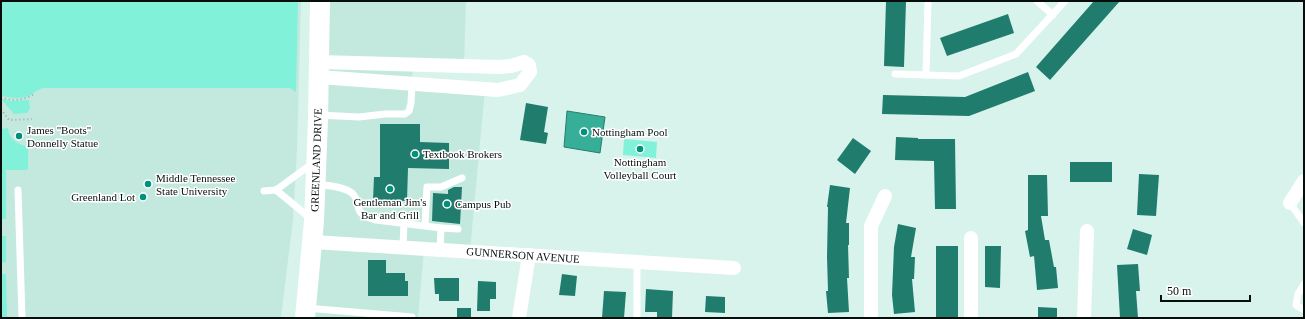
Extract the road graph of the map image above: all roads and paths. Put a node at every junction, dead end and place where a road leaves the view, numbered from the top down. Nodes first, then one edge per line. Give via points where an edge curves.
1 (320, 1) edge
2 (928, 1) edge
3 (1037, 1) edge
4 (1065, 1) edge
5 (1053, 15) junction
6 (319, 69) junction
7 (895, 74) dead end
8 (926, 75) junction
9 (412, 84) junction
10 (34, 94) dead end
11 (1, 97) edge
12 (1, 109) edge
13 (318, 115) junction
14 (32, 119) dead end
15 (316, 160) junction
16 (462, 178) dead end
17 (1304, 181) edge
18 (315, 184) junction
19 (18, 190) dead end
20 (276, 190) junction
21 (264, 191) dead end
22 (885, 196) dead end
23 (1290, 203) joint
24 (314, 220) junction
25 (404, 222) junction
26 (1304, 223) edge
27 (425, 225) junction
28 (441, 228) junction
29 (458, 229) dead end
30 (1087, 231) dead end
31 (971, 238) dead end
32 (313, 242) junction
33 (403, 247) junction
34 (440, 250) junction
35 (529, 255) junction
36 (637, 262) junction
37 (734, 268) dead end
38 (1304, 284) edge
39 (1304, 310) edge
40 (306, 313) edge
41 (412, 317) edge
42 (22, 318) edge
43 (519, 318) edge
44 (637, 318) edge
45 (871, 318) edge
46 (971, 318) edge
47 (1084, 318) edge

1 - 6 street, GREENLAND DRIVE
2 - 8 lane
3 - 5 lane
4 - 5 lane
5 - 8 lane via 1016,54 959,76
6 - 9 street
6 - 9 street via 500,67 524,62 529,64 530,72 520,85 498,90
6 - 13 street, GREENLAND DRIVE
7 - 8 lane
9 - 13 lane via 411,103 409,111 405,114 359,117
10 - 11 path via 18,100
12 - 14 path via 9,120
13 - 15 street, GREENLAND DRIVE
15 - 18 street, GREENLAND DRIVE
15 - 20 lane
16 - 27 lane via 441,187 427,187
17 - 23 street
18 - 24 street, GREENLAND DRIVE
18 - 25 lane via 344,189 353,194 362,215 376,220
19 - 42 lane
20 - 21 lane
20 - 24 lane
22 - 45 street via 871,226
23 - 26 lane
24 - 32 street, GREENLAND DRIVE
25 - 27 lane
25 - 33 lane
27 - 28 lane
28 - 29 lane
28 - 34 lane
30 - 47 street
31 - 46 street
32 - 33 street, GUNNERSON AVENUE
32 - 40 street, GREENLAND DRIVE
33 - 34 street, GUNNERSON AVENUE
34 - 35 street, GUNNERSON AVENUE
35 - 36 street, GUNNERSON AVENUE
35 - 43 street
36 - 37 street, GUNNERSON AVENUE
36 - 44 lane
38 - 39 lane via 1298,294 1296,305
40 - 41 lane

